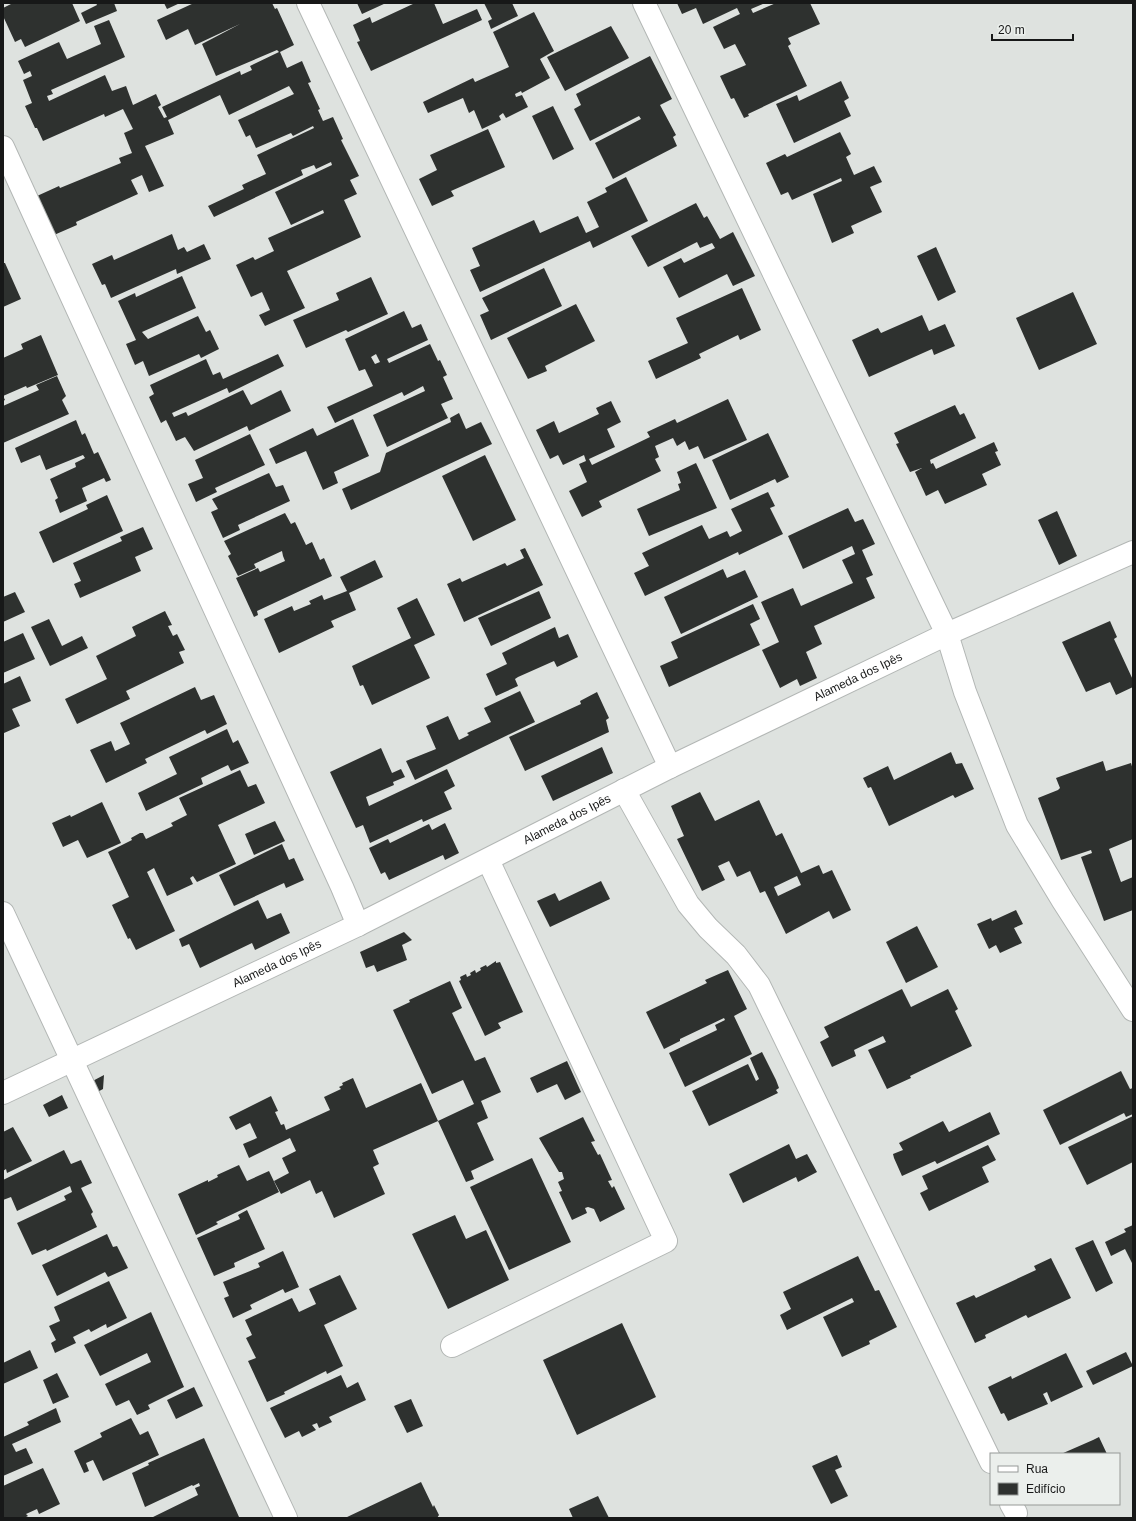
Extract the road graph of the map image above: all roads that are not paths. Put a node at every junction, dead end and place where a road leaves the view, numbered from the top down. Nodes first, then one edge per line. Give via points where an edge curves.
1 (308, 3) edge
2 (644, 3) edge
3 (3, 147) edge
4 (1133, 552) edge
5 (947, 634) junction
6 (670, 767) junction
7 (624, 790) junction
8 (488, 860) junction
9 (3, 913) edge
10 (358, 925) junction
11 (1133, 1010) edge
12 (72, 1060) junction
13 (3, 1093) edge
14 (452, 1346) dead end
15 (990, 1460) edge
16 (286, 1518) edge

1 - 6 street
2 - 5 street
3 - 10 street
4 - 5 street, Alameda dos Ipês
5 - 6 street, Alameda dos Ipês
5 - 11 street via 966,692 1017,825
6 - 7 street, Alameda dos Ipês
7 - 8 street, Alameda dos Ipês
7 - 15 street via 688,904 736,955 759,985
8 - 10 street, Alameda dos Ipês
8 - 14 street via 666,1241
9 - 12 street
10 - 12 street, Alameda dos Ipês
12 - 13 street, Alameda dos Ipês
12 - 16 street

